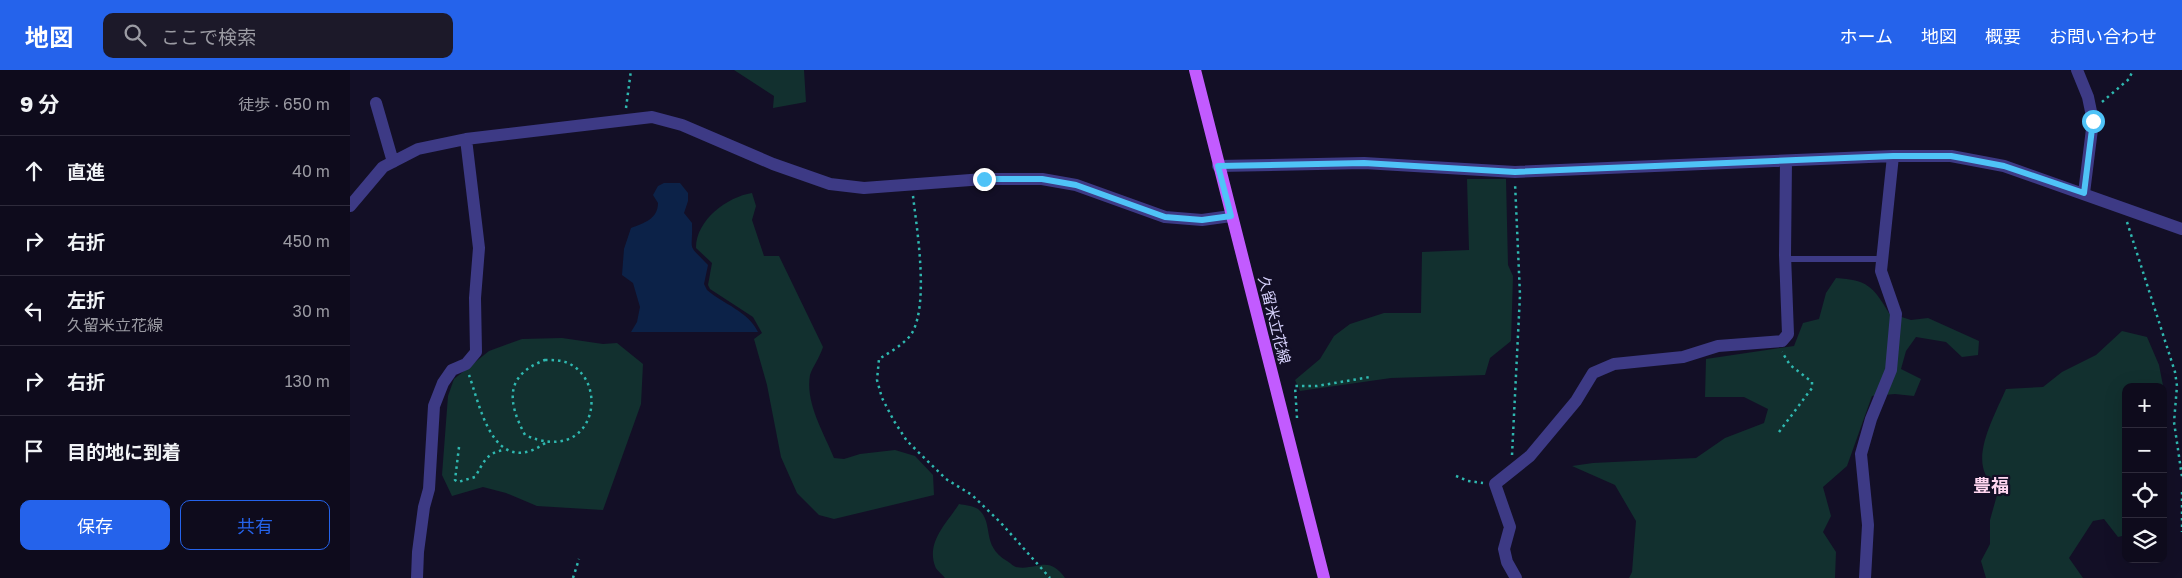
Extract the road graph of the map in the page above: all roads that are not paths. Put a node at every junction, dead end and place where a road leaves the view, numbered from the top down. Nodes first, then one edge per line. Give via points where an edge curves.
1 (1195, 70) edge
2 (2077, 70) edge
3 (376, 103) dead end
4 (466, 139) junction
5 (1893, 156) junction
6 (1786, 161) junction
7 (393, 162) junction
8 (1218, 166) junction
9 (2084, 193) junction
10 (350, 206) edge
11 (1231, 216) junction
12 (2182, 229) edge
13 (1785, 259) junction
14 (1882, 259) junction
15 (417, 578) edge
16 (1324, 578) edge
17 (1516, 578) edge
18 (1865, 578) edge

1 - 8 main road, 久留米立花線
2 - 9 street via 2093,121
3 - 7 street
4 - 7 street via 418,149
4 - 11 street via 652,117 682,125 773,164 830,184 864,188 984,179 1042,179 1076,185 1165,217 1202,220
4 - 15 street via 479,248 475,298 476,352 442,382 434,406 430,489 424,507
5 - 6 street
5 - 9 street via 1951,156 2004,166
5 - 14 street
6 - 8 street via 1515,172 1364,163
6 - 13 street
7 - 10 street via 383,167
8 - 11 main road, 久留米立花線
9 - 12 street
11 - 16 main road, 久留米立花線
13 - 14 lane
13 - 17 street via 1788,334 1782,341 1718,346 1684,357 1614,364 1593,373 1576,401 1530,456 1495,484 1510,527 1504,549
14 - 18 street via 1881,271 1896,314 1891,370 1862,445 1868,525

